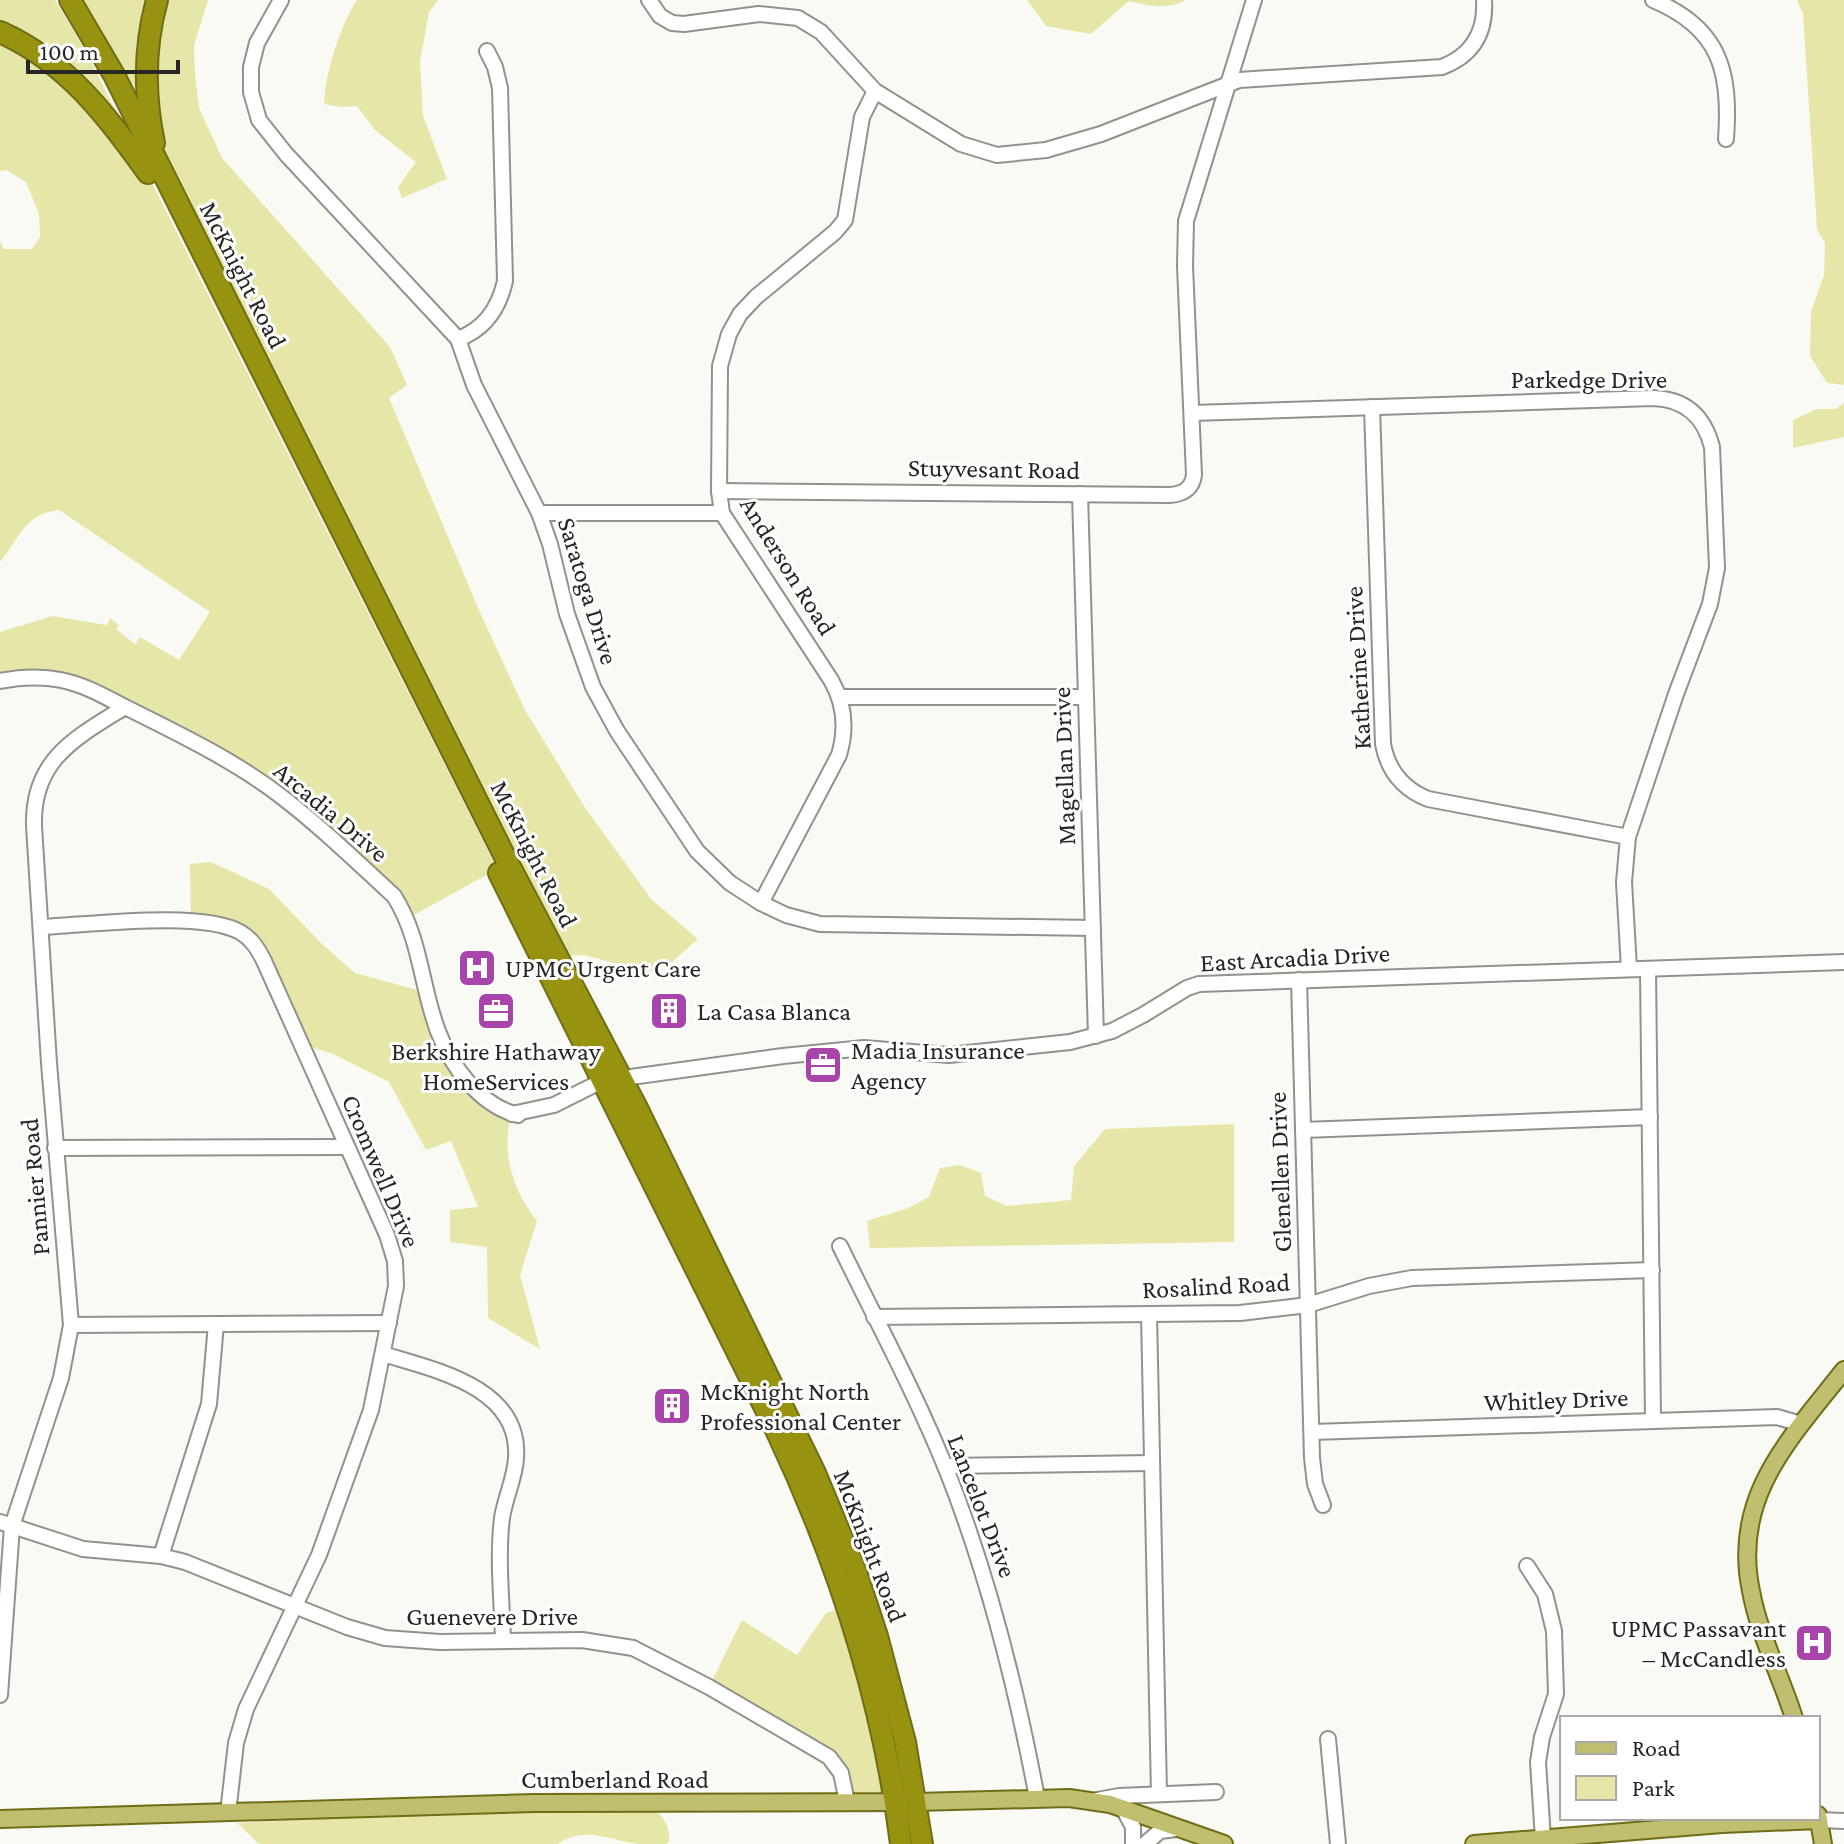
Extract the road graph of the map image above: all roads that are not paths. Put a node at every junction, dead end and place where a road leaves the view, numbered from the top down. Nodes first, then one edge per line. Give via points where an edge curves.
1 (55, 0) edge
2 (70, 0) edge
3 (157, 0) edge
4 (281, 0) edge
5 (649, 0) edge
6 (1254, 0) edge
7 (1484, 0) edge
8 (1653, 0) edge
9 (0, 32) edge
10 (487, 51) dead end
11 (1227, 83) junction
12 (875, 91) junction
13 (1726, 139) dead end
14 (154, 170) junction
15 (458, 339) junction
16 (1372, 407) junction
17 (1192, 413) junction
18 (719, 491) junction
19 (1080, 494) junction
20 (539, 513) junction
21 (722, 513) junction
22 (0, 681) edge
23 (840, 697) junction
24 (1086, 697) junction
25 (125, 707) junction
26 (1628, 837) junction
27 (761, 903) junction
28 (41, 927) junction
29 (1093, 928) junction
30 (1844, 962) edge
31 (1629, 969) junction
32 (1648, 969) junction
33 (1299, 980) junction
34 (1096, 1036) junction
35 (610, 1084) junction
36 (1650, 1117) junction
37 (1303, 1130) junction
38 (347, 1147) junction
39 (55, 1148) junction
40 (840, 1246) dead end
41 (1652, 1270) junction
42 (1308, 1305) junction
43 (1149, 1314) junction
44 (874, 1317) junction
45 (389, 1323) junction
46 (216, 1324) junction
47 (71, 1325) junction
48 (383, 1354) junction
49 (1844, 1370) edge
50 (1653, 1420) junction
51 (1801, 1424) junction
52 (1312, 1432) junction
53 (1152, 1463) junction
54 (945, 1466) junction
55 (1323, 1505) dead end
56 (6, 1524) edge
57 (161, 1556) junction
58 (1527, 1566) dead end
59 (296, 1606) junction
60 (503, 1641) junction
61 (0, 1695) edge
62 (1793, 1716) edge
63 (1328, 1739) dead end
64 (1216, 1792) dead end
65 (1159, 1794) junction
66 (1037, 1798) junction
67 (894, 1801) junction
68 (1096, 1801) junction
69 (847, 1802) junction
70 (916, 1802) junction
71 (1123, 1808) junction
72 (228, 1813) junction
73 (1820, 1818) edge
74 (0, 1819) edge
75 (1787, 1820) edge
76 (1819, 1820) edge
77 (1844, 1821) edge
78 (1176, 1829) junction
79 (1537, 1841) edge
80 (1502, 1843) edge
81 (901, 1844) edge
82 (922, 1844) edge
83 (1133, 1844) edge
84 (1145, 1844) edge
85 (1224, 1844) edge
86 (1338, 1844) edge
87 (1474, 1844) edge
88 (1823, 1844) edge

1 - 14 highway, McKnight Road
2 - 14 highway, McKnight Road via 114,75
3 - 14 highway via 147,77
4 - 15 street, Saratoga Drive via 253,53 251,92 259,120
5 - 12 street via 672,23 759,14 798,18 821,32
6 - 11 street
7 - 11 street via 1476,43 1442,67
8 - 13 street via 1690,19 1716,52 1727,84
9 - 14 highway via 73,79
10 - 15 street via 500,88 505,281 486,321
11 - 12 street via 1101,134 1046,150 997,155 961,144
11 - 17 street via 1186,221
12 - 18 street, Anderson Road via 862,117 843,223 756,297 729,334 720,366
14 - 35 highway, McKnight Road
15 - 20 street, Saratoga Drive via 474,385
16 - 17 street, Parkedge Drive
16 - 26 street, Katherine Drive via 1383,744 1394,774 1428,799
16 - 26 street, Parkedge Drive via 1661,399 1689,408 1708,433 1714,458 1714,588
17 - 19 street, Stuyvesant Road via 1194,475 1184,492
18 - 19 street, Stuyvesant Road
18 - 21 street, Anderson Road
19 - 24 street, Magellan Drive
20 - 21 street
20 - 27 street, Saratoga Drive via 579,652 617,731 697,851 730,883
21 - 23 street, Anderson Road
22 - 25 street, Arcadia Drive via 61,680
23 - 24 street
23 - 27 street, Anderson Road via 844,724 839,755
24 - 29 street, Magellan Drive
25 - 28 street, Pannier Road via 58,755 38,786 33,812
25 - 35 street, Arcadia Drive via 276,792 394,896 407,919 432,1017 451,1061 481,1097 512,1114
26 - 31 street, Parkedge Drive via 1624,882
27 - 29 street, Saratoga Drive via 828,925
28 - 38 street, Cromwell Drive via 201,921 228,926 250,939
28 - 39 street, Pannier Road
29 - 34 street, Magellan Drive
30 - 32 street, East Arcadia Drive
31 - 32 street, East Arcadia Drive
31 - 33 street, East Arcadia Drive
32 - 36 street
33 - 34 street, East Arcadia Drive via 1187,988
33 - 37 street, Glenellen Drive
34 - 35 street, East Arcadia Drive via 949,1055 832,1050
35 - 67 highway, McKnight Road via 810,1504 857,1642
35 - 70 highway, McKnight Road via 720,1274 829,1507 881,1647
36 - 37 street
36 - 41 street
37 - 42 street, Glenellen Drive
38 - 39 street
38 - 45 street, Cromwell Drive via 395,1261
39 - 47 street, Pannier Road
40 - 44 street, Lancelot Drive
41 - 42 street, Rosalind Road via 1412,1278
41 - 50 street
42 - 43 street, Rosalind Road via 1240,1313
42 - 52 street, Glenellen Drive
43 - 44 street, Rosalind Road
43 - 53 street
44 - 54 street, Lancelot Drive
45 - 46 street
45 - 48 street, Cromwell Drive
46 - 47 street
46 - 57 street via 209,1404
47 - 56 street, Pannier Road via 61,1378
48 - 59 street, Cromwell Drive via 359,1447
48 - 60 street via 480,1390 509,1424 516,1461 501,1526
49 - 51 main road
50 - 51 street, Whitley Drive via 1777,1417
50 - 52 street, Whitley Drive
51 - 62 main road via 1764,1480 1748,1540 1755,1610
52 - 55 street, Glenellen Drive via 1315,1484
53 - 54 street
53 - 65 street
54 - 66 street, Lancelot Drive via 1003,1637
56 - 57 street, Guenevere Drive via 83,1549
56 - 61 street, Pannier Road
57 - 59 street, Guenevere Drive
58 - 79 street via 1545,1594 1554,1631 1556,1694 1538,1762
59 - 60 street, Guenevere Drive via 394,1639
59 - 72 street, Cromwell Drive via 244,1717
60 - 69 street, Guenevere Drive via 600,1641 648,1654 829,1757 841,1773
63 - 86 street
64 - 65 street
65 - 68 street
66 - 68 main road, Cumberland Road
66 - 70 main road, Cumberland Road
67 - 69 main road, Cumberland Road
67 - 70 main road, Cumberland Road
67 - 81 highway, McKnight Road
68 - 71 main road, Cumberland Road
69 - 72 main road, Cumberland Road via 507,1803
70 - 82 highway, McKnight Road
71 - 78 main road, Cumberland Road
71 - 83 street via 1133,1827
72 - 74 main road, Cumberland Road
73 - 77 street
75 - 79 main road
76 - 88 main road
78 - 84 street via 1160,1831
78 - 85 main road, Cumberland Road
79 - 80 main road
80 - 87 main road

